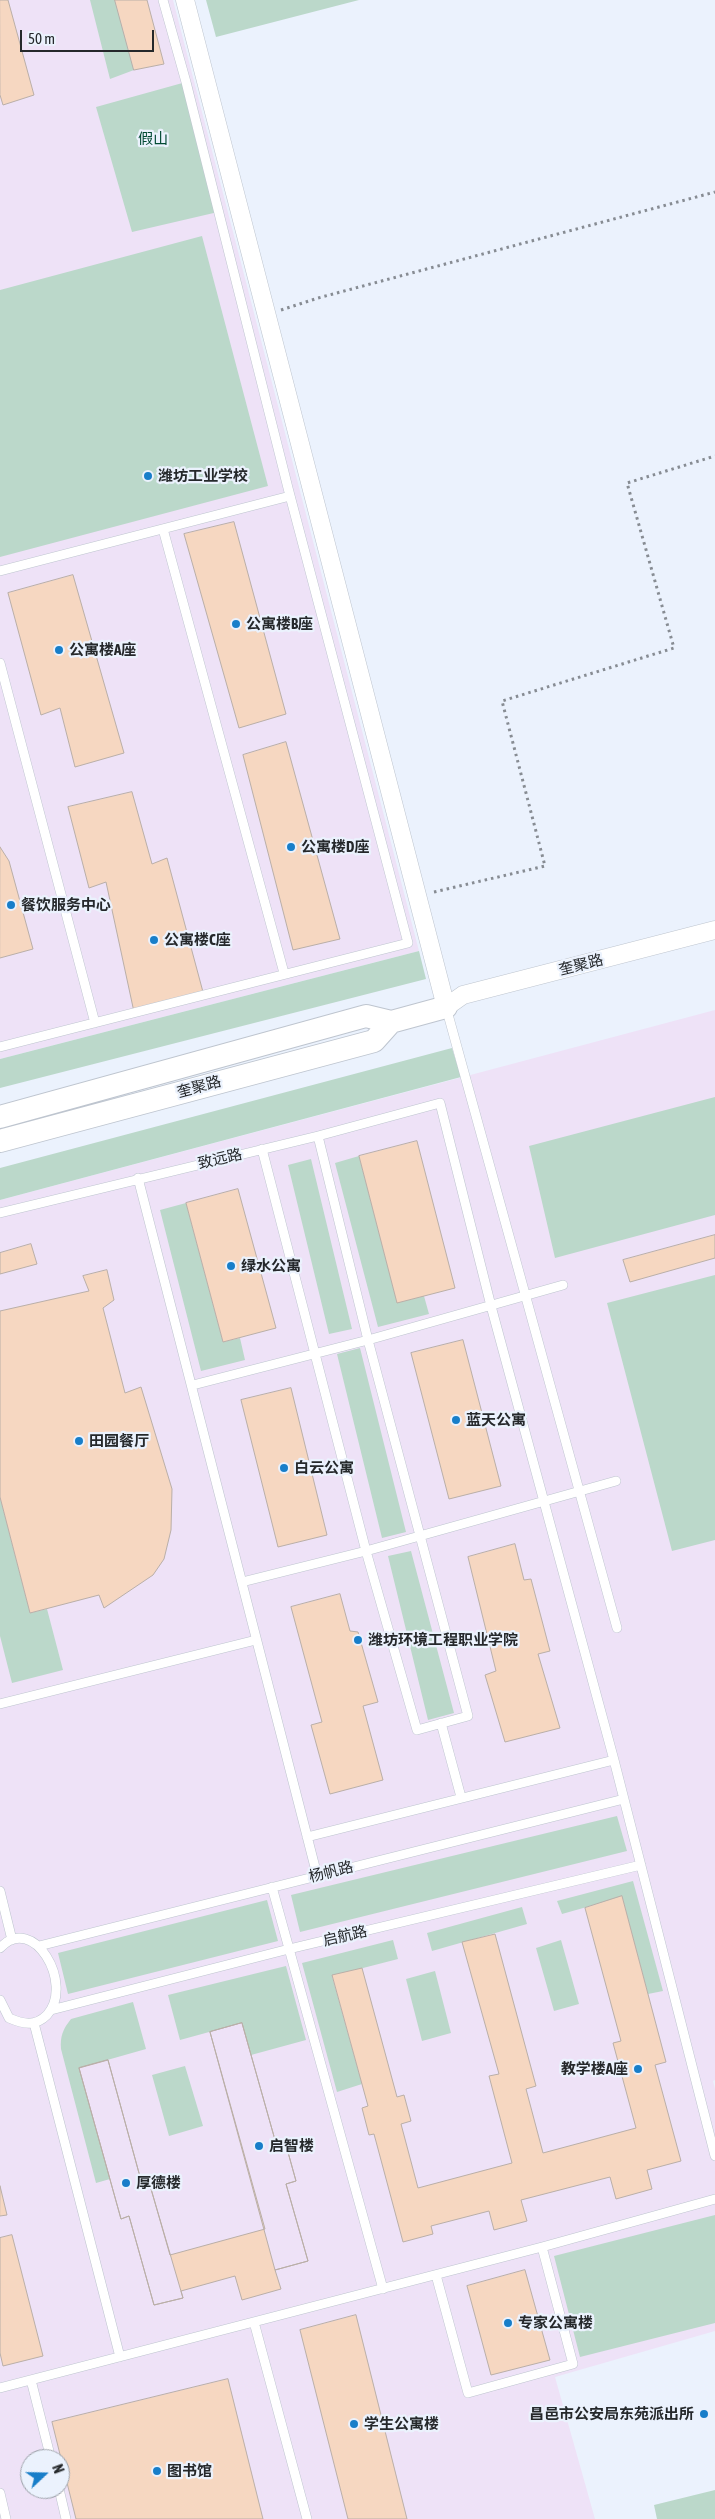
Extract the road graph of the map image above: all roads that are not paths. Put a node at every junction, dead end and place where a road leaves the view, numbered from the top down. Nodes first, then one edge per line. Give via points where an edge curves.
1 (163, 0) edge
2 (185, 0) edge
3 (290, 496) junction
4 (163, 529) junction
5 (0, 571) edge
6 (0, 663) edge
7 (715, 930) edge
8 (284, 973) junction
9 (446, 1007) junction
10 (391, 1022) junction
11 (95, 1023) junction
12 (0, 1047) edge
13 (0, 1117) edge
14 (318, 1136) junction
15 (0, 1141) edge
16 (262, 1149) junction
17 (138, 1178) junction
18 (0, 1213) edge
19 (563, 1285) dead end
20 (525, 1296) junction
21 (491, 1306) junction
22 (368, 1340) junction
23 (316, 1353) junction
24 (193, 1385) junction
25 (616, 1481) dead end
26 (578, 1492) junction
27 (544, 1501) junction
28 (420, 1536) junction
29 (366, 1551) junction
30 (242, 1582) junction
31 (616, 1628) dead end
32 (256, 1640) junction
33 (0, 1704) edge
34 (442, 1723) junction
35 (614, 1760) junction
36 (461, 1797) junction
37 (624, 1799) junction
38 (307, 1836) junction
39 (641, 1865) junction
40 (318, 1875) junction
41 (272, 1887) junction
42 (0, 1891) edge
43 (12, 1940) junction
44 (39, 1946) junction
45 (0, 1948) edge
46 (289, 1949) junction
47 (0, 2000) edge
48 (51, 2010) junction
49 (4, 2019) edge
50 (34, 2023) junction
51 (715, 2156) edge
52 (715, 2199) edge
53 (542, 2247) junction
54 (436, 2275) junction
55 (383, 2289) junction
56 (254, 2322) junction
57 (120, 2357) junction
58 (31, 2380) junction
59 (0, 2388) edge
60 (48, 2449) edge
61 (0, 2493) edge
62 (61, 2499) edge
63 (6, 2519) edge
64 (66, 2519) edge
65 (307, 2519) edge

1 - 3 lane
2 - 9 street
3 - 4 lane
3 - 8 lane via 408,943
4 - 5 lane
4 - 8 lane
6 - 11 lane
7 - 9 street, 奎聚路 via 463,995
8 - 11 lane
9 - 10 street, 奎聚路
9 - 20 lane
10 - 13 street, 奎聚路 via 366,1016
10 - 15 street, 奎聚路 via 374,1041
11 - 12 lane
14 - 16 lane, 致远路
14 - 21 lane, 致远路 via 440,1103
14 - 22 lane
16 - 17 lane, 致远路
16 - 23 lane
17 - 18 lane, 致远路
17 - 24 lane
19 - 20 lane
20 - 21 lane
20 - 26 lane
21 - 22 lane
21 - 27 lane
22 - 23 lane
22 - 28 lane
23 - 24 lane
23 - 29 lane
24 - 30 lane
25 - 26 lane
26 - 27 lane
26 - 31 lane
27 - 28 lane
27 - 35 lane
28 - 29 lane
28 - 34 lane via 468,1716
29 - 30 lane
29 - 34 lane via 417,1730
30 - 32 lane
32 - 33 lane
32 - 38 lane
34 - 36 lane
35 - 36 lane
35 - 37 lane
36 - 38 lane
37 - 39 lane
37 - 40 lane, 杨帆路
38 - 40 lane
39 - 46 lane, 启航路
39 - 51 lane
40 - 41 lane, 杨帆路
41 - 44 lane, 杨帆路
41 - 46 lane
42 - 43 lane
43 - 44 lane via 26,1939
43 - 45 lane
44 - 48 lane via 48,1958 56,1981 56,2002
46 - 48 lane, 启航路
46 - 55 lane
47 - 49 lane
48 - 50 lane via 41,2021
49 - 50 lane
50 - 57 lane
52 - 53 lane
53 - 54 lane
53 - 54 lane via 574,2364 468,2393
54 - 55 lane
55 - 56 lane
56 - 57 lane
56 - 65 lane
57 - 58 lane
58 - 59 lane
58 - 60 lane
61 - 63 lane
62 - 64 lane

